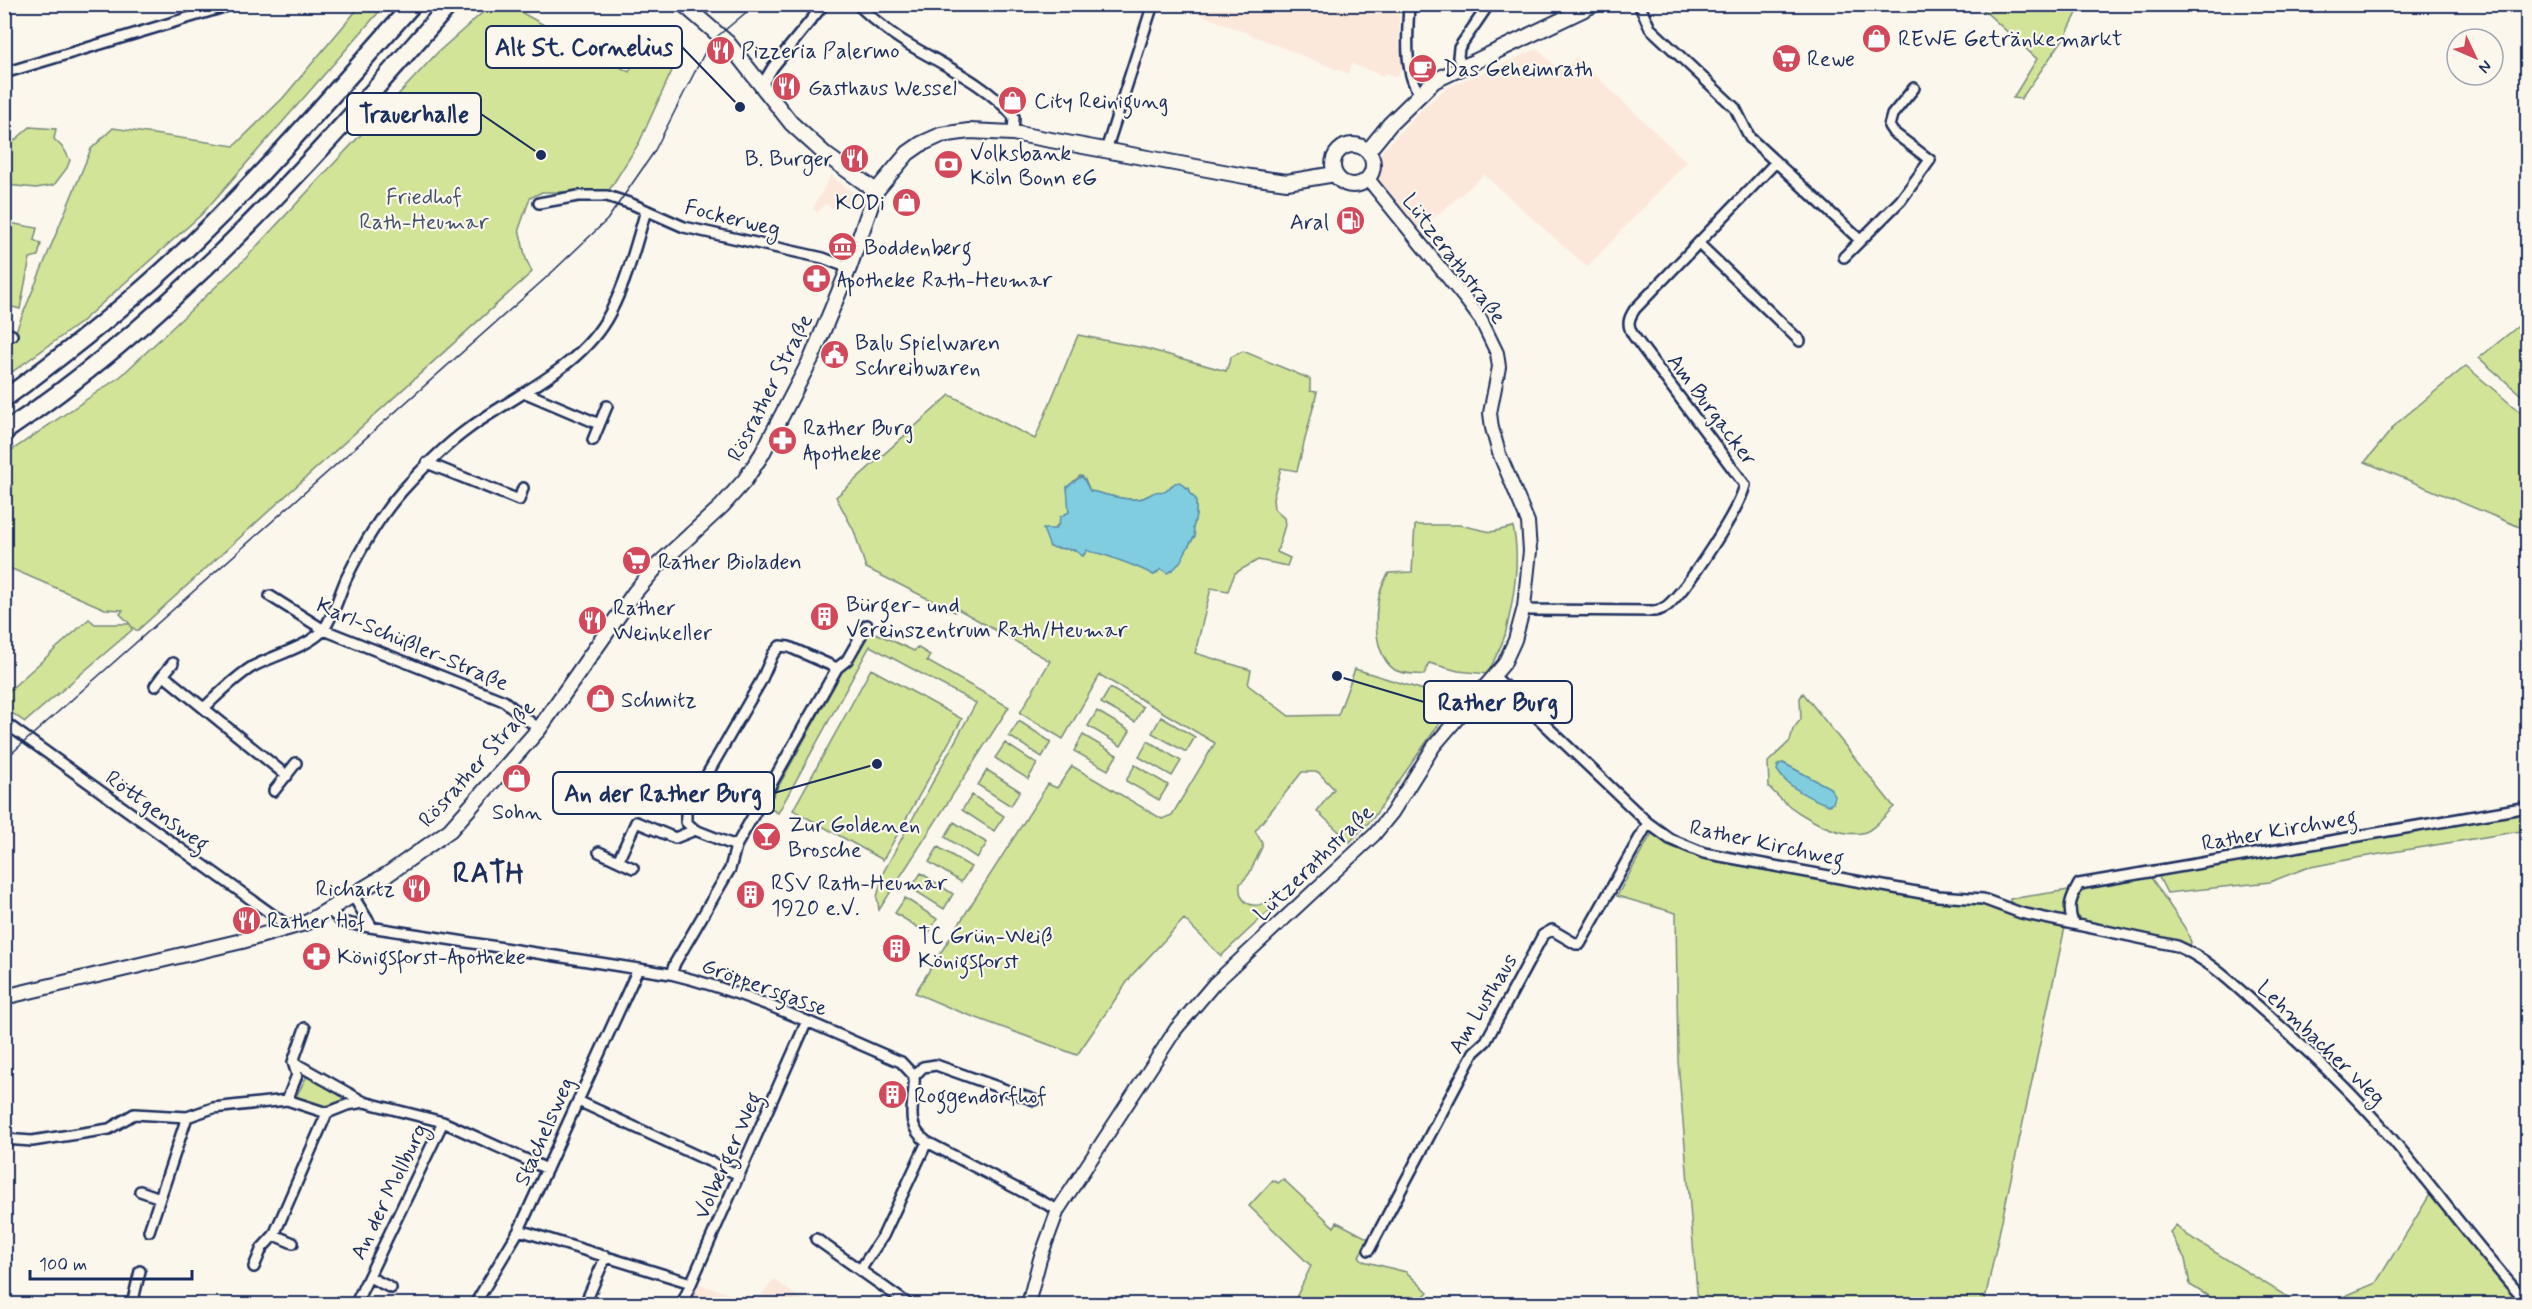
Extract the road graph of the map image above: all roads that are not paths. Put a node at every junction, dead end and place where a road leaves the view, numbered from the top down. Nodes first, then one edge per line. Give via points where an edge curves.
1 (234, 4) edge
2 (413, 4) edge
3 (450, 4) edge
4 (683, 4) edge
5 (824, 4) edge
6 (857, 4) edge
7 (1153, 4) edge
8 (1409, 4) edge
9 (1489, 4) edge
10 (1595, 4) edge
11 (1639, 4) edge
12 (1462, 67) junction
13 (4, 73) edge
14 (762, 85) junction
15 (1914, 88) dead end
16 (1420, 93) junction
17 (1013, 133) junction
18 (1106, 150) junction
19 (1368, 151) junction
20 (1776, 162) junction
21 (1335, 174) junction
22 (1368, 179) junction
23 (876, 191) junction
24 (539, 202) dead end
25 (646, 210) junction
26 (1860, 240) junction
27 (1698, 243) junction
28 (1844, 257) dead end
29 (849, 268) junction
30 (1800, 341) dead end
31 (526, 393) junction
32 (4, 399) edge
33 (607, 406) dead end
34 (599, 424) junction
35 (4, 432) edge
36 (592, 440) dead end
37 (427, 463) junction
38 (523, 488) dead end
39 (270, 596) dead end
40 (1524, 607) junction
41 (867, 626) dead end
42 (324, 630) junction
43 (173, 663) dead end
44 (837, 668) junction
45 (163, 675) junction
46 (1494, 676) junction
47 (155, 686) dead end
48 (204, 708) junction
49 (4, 722) edge
50 (539, 729) junction
51 (297, 763) dead end
52 (286, 776) junction
53 (274, 791) dead end
54 (2528, 807) edge
55 (1648, 823) junction
56 (694, 830) junction
57 (736, 846) junction
58 (599, 852) dead end
59 (618, 861) junction
60 (633, 868) dead end
61 (353, 896) junction
62 (330, 910) junction
63 (2021, 913) joint
64 (2073, 923) junction
65 (372, 927) junction
66 (291, 928) junction
67 (638, 969) junction
68 (671, 974) junction
69 (4, 998) edge
70 (807, 1021) junction
71 (305, 1028) dead end
72 (293, 1062) junction
73 (914, 1076) junction
74 (287, 1100) junction
75 (1034, 1100) dead end
76 (578, 1101) junction
77 (364, 1102) junction
78 (327, 1113) junction
79 (187, 1118) junction
80 (443, 1122) junction
81 (4, 1139) edge
82 (927, 1142) junction
83 (547, 1169) junction
84 (739, 1175) junction
85 (140, 1191) dead end
86 (160, 1198) junction
87 (1058, 1210) junction
88 (519, 1230) junction
89 (149, 1231) dead end
90 (274, 1235) junction
91 (816, 1239) dead end
92 (293, 1243) dead end
93 (1369, 1250) dead end
94 (606, 1256) junction
95 (254, 1267) dead end
96 (860, 1270) junction
97 (140, 1271) dead end
98 (369, 1277) junction
99 (692, 1283) junction
100 (391, 1288) dead end
101 (356, 1303) edge
102 (127, 1304) edge
103 (2528, 1304) edge
104 (475, 1305) edge
105 (585, 1305) edge
106 (682, 1305) edge
107 (908, 1305) edge
108 (1028, 1305) edge

1 - 13 street
2 - 32 highway via 212,224 84,338
3 - 35 highway via 231,243 115,349
4 - 14 main road via 728,43
5 - 14 street
6 - 17 street via 883,27 1006,108 1014,117
7 - 18 street
8 - 16 street via 1409,64
9 - 12 street via 1459,48
10 - 12 main road
11 - 20 street via 1650,28 1735,108 1750,138
12 - 16 main road
14 - 23 main road via 791,123 826,155
15 - 26 street via 1889,126 1930,160 1901,200
16 - 19 main road
17 - 18 main road, Rösrather Straße
17 - 23 main road, Rösrather Straße via 969,131 930,139 908,153
18 - 21 main road, Rösrather Straße via 1287,182
19 - 21 main road via 1357,145 1340,151 1334,161
19 - 22 main road via 1373,168
20 - 26 street
20 - 27 street, Am Burgacker
21 - 22 main road via 1350,185
22 - 40 street, Lützerathstraße via 1467,301 1497,352 1499,367 1490,413 1507,474 1528,522 1530,551
23 - 29 main road, Rösrather Straße
24 - 25 street, Fockerweg via 607,196
25 - 29 street, Fockerweg via 684,227 823,258
25 - 31 street via 627,275 610,314 572,359
26 - 28 street
27 - 30 street
27 - 40 street, Am Burgacker via 1635,309 1629,317 1629,327 1745,485 1740,501 1665,609
29 - 50 main road, Rösrather Straße via 812,357 762,454 722,506 634,592
31 - 34 street
31 - 37 street via 468,429
33 - 34 street
34 - 36 street
37 - 38 street via 519,500
37 - 42 street via 370,534
39 - 42 street, Karl-Schüßler-Straße
40 - 46 street, Lützerathstraße via 1510,652
41 - 44 street via 847,660
42 - 48 street via 251,668
42 - 50 street, Karl-Schüßler-Straße via 504,701
43 - 45 street
44 - 56 street via 780,646 686,811 686,822
44 - 57 street
45 - 47 street
45 - 48 street
46 - 55 street, Rather Kirchweg
46 - 87 street, Lützerathstraße via 1434,746 1374,835 1214,984 1180,1024
48 - 52 street
49 - 66 street, Röttgensweg
50 - 61 main road, Rösrather Straße via 450,830
51 - 52 street
52 - 53 street
54 - 64 street, Rather Kirchweg via 2079,884 2070,900
55 - 63 street, Rather Kirchweg via 1670,839 1704,853 1938,896 1983,899
55 - 93 street, Am Lusthaus via 1580,944 1552,930 1544,935 1486,1041 1474,1052
56 - 57 street
56 - 59 street via 675,838 636,822
57 - 68 street via 730,870
58 - 59 street
59 - 60 street
61 - 62 main road, Rösrather Straße
61 - 65 street
62 - 65 street, Gröppersgasse via 342,922
62 - 66 main road, Rösrather Straße
63 - 64 street, Lehmbacher Weg
64 - 103 street, Lehmbacher Weg via 2177,946 2215,968 2358,1100
65 - 67 street, Gröppersgasse
66 - 69 main road, Rösrather Straße
67 - 68 street, Gröppersgasse
67 - 76 street, Stachelsweg
68 - 70 street, Gröppersgasse
70 - 73 street, Gröppersgasse via 901,1062
70 - 84 street, Volberger Weg
71 - 72 street
72 - 74 street via 297,1075
72 - 77 street, An der Mollburg
73 - 75 street via 923,1067 936,1065
73 - 82 street via 911,1122 916,1134
74 - 78 street
74 - 79 street via 213,1108
76 - 83 street, Stachelsweg
76 - 84 street
77 - 78 street, An der Mollburg
77 - 80 street, An der Mollburg
78 - 90 street
79 - 81 street via 134,1114 109,1129 32,1141
79 - 86 street
80 - 83 street, An der Mollburg
80 - 98 street, An der Mollburg
82 - 87 street
82 - 96 street via 884,1236
83 - 88 street, Stachelsweg
84 - 99 street, Volberger Weg
85 - 86 street
86 - 89 street
87 - 108 street, Lützerathstraße
88 - 94 street
88 - 104 street, Stachelsweg
90 - 92 street
90 - 95 street via 262,1248
91 - 96 street
94 - 99 street
94 - 105 street
96 - 107 street
97 - 102 street
98 - 100 street, An der Mollburg
98 - 101 street, An der Mollburg
99 - 106 street, Volberger Weg

